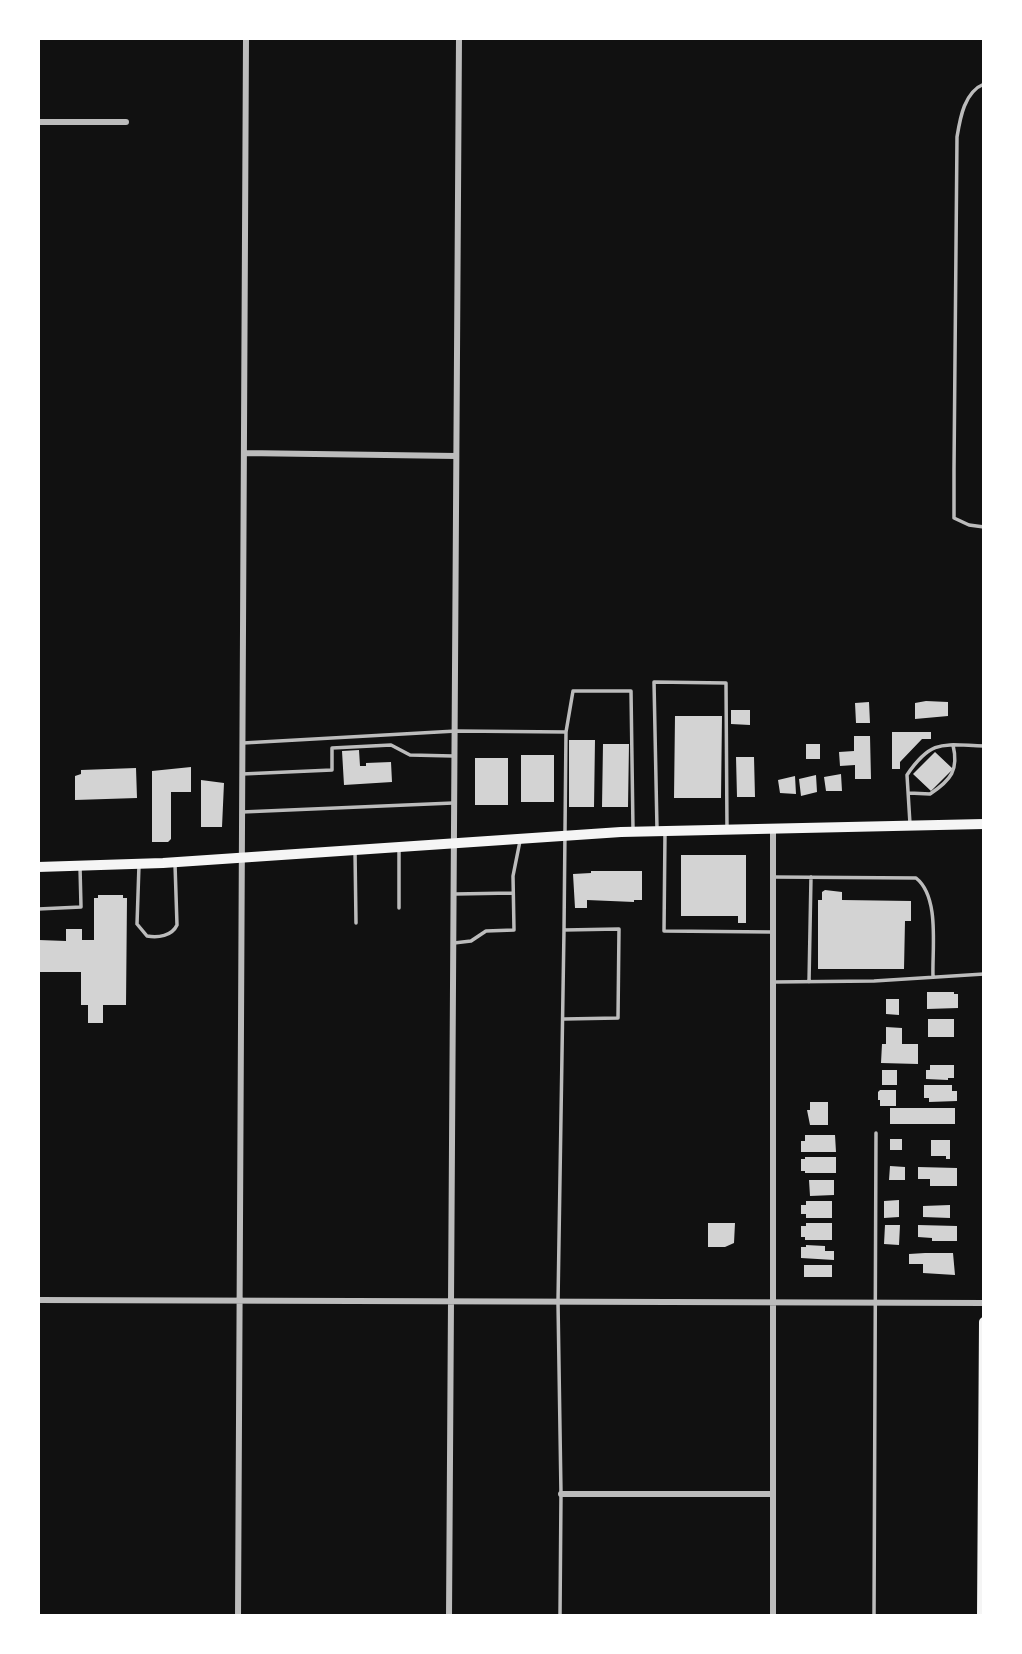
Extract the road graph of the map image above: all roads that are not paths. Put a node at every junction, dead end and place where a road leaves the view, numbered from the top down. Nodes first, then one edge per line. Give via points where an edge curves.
1 (246, 38) edge
2 (459, 38) edge
3 (984, 84) edge
4 (38, 122) edge
5 (126, 122) dead end
6 (244, 453) junction
7 (456, 456) junction
8 (984, 527) edge
9 (456, 731) junction
10 (566, 732) junction
11 (242, 743) junction
12 (953, 745) junction
13 (984, 746) edge
14 (455, 756) junction
15 (242, 774) junction
16 (908, 793) junction
17 (455, 803) junction
18 (242, 812) junction
19 (984, 824) edge
20 (910, 826) junction
21 (773, 829) junction
22 (727, 830) junction
23 (633, 831) junction
24 (661, 831) junction
25 (563, 836) junction
26 (521, 839) junction
27 (453, 843) junction
28 (398, 847) junction
29 (355, 850) junction
30 (242, 857) junction
31 (175, 862) junction
32 (139, 863) junction
33 (80, 866) junction
34 (38, 867) edge
35 (773, 877) junction
36 (811, 877) junction
37 (513, 893) junction
38 (453, 894) junction
39 (38, 908) edge
40 (398, 908) dead end
41 (356, 923) dead end
42 (564, 930) junction
43 (773, 932) junction
44 (452, 943) junction
45 (984, 974) edge
46 (933, 977) junction
47 (773, 982) junction
48 (809, 982) junction
49 (564, 1020) junction
50 (876, 1133) dead end
51 (38, 1300) edge
52 (239, 1301) junction
53 (450, 1301) junction
54 (558, 1302) junction
55 (773, 1303) junction
56 (877, 1303) junction
57 (984, 1303) edge
58 (984, 1322) edge
59 (561, 1494) junction
60 (773, 1494) junction
61 (238, 1615) edge
62 (449, 1615) edge
63 (560, 1615) edge
64 (773, 1615) edge
65 (874, 1615) edge
66 (982, 1615) edge

1 - 6 street
2 - 7 street
3 - 8 lane via 968,98 957,137 954,469 954,518
4 - 5 street
6 - 7 street
6 - 11 street
7 - 9 street
9 - 10 lane
9 - 11 lane
9 - 14 street
10 - 23 lane via 573,691 631,691
10 - 25 lane
11 - 15 street
12 - 13 lane
12 - 16 lane via 931,748 907,775
12 - 16 lane via 955,769 933,793
14 - 15 lane via 410,755 391,745 332,748 332,770
14 - 17 street
15 - 18 street
16 - 20 lane
17 - 18 lane
17 - 27 street
18 - 30 street
19 - 20 main road
20 - 21 main road
21 - 22 main road
21 - 35 street
22 - 24 main road
22 - 24 lane via 726,683 654,682
23 - 24 main road
23 - 25 main road
24 - 43 lane via 664,931
25 - 26 main road
25 - 42 lane
26 - 27 main road
26 - 37 lane
27 - 28 main road
27 - 38 street
28 - 29 main road
28 - 40 lane
29 - 30 main road
29 - 41 lane
30 - 31 main road
30 - 52 street
31 - 32 main road
31 - 32 lane via 177,925 171,933 155,937 146,936 138,924
32 - 33 main road
33 - 34 main road
33 - 39 lane via 81,907
35 - 36 lane
35 - 43 street
36 - 46 lane via 908,876 925,884 932,899
36 - 48 lane
37 - 38 lane
37 - 44 lane via 514,930 486,930 471,941
38 - 44 street
42 - 49 lane
42 - 49 lane via 619,929 618,1018
43 - 47 street
44 - 53 street
45 - 46 lane
46 - 48 lane
47 - 48 lane
47 - 55 street
49 - 54 lane
50 - 56 lane
51 - 52 street
52 - 53 street
52 - 61 street
53 - 54 street
53 - 62 street
54 - 55 street
54 - 59 lane
55 - 56 street
55 - 60 street
56 - 57 street
56 - 65 lane
58 - 66 main road
59 - 60 street
59 - 63 lane
60 - 64 street

